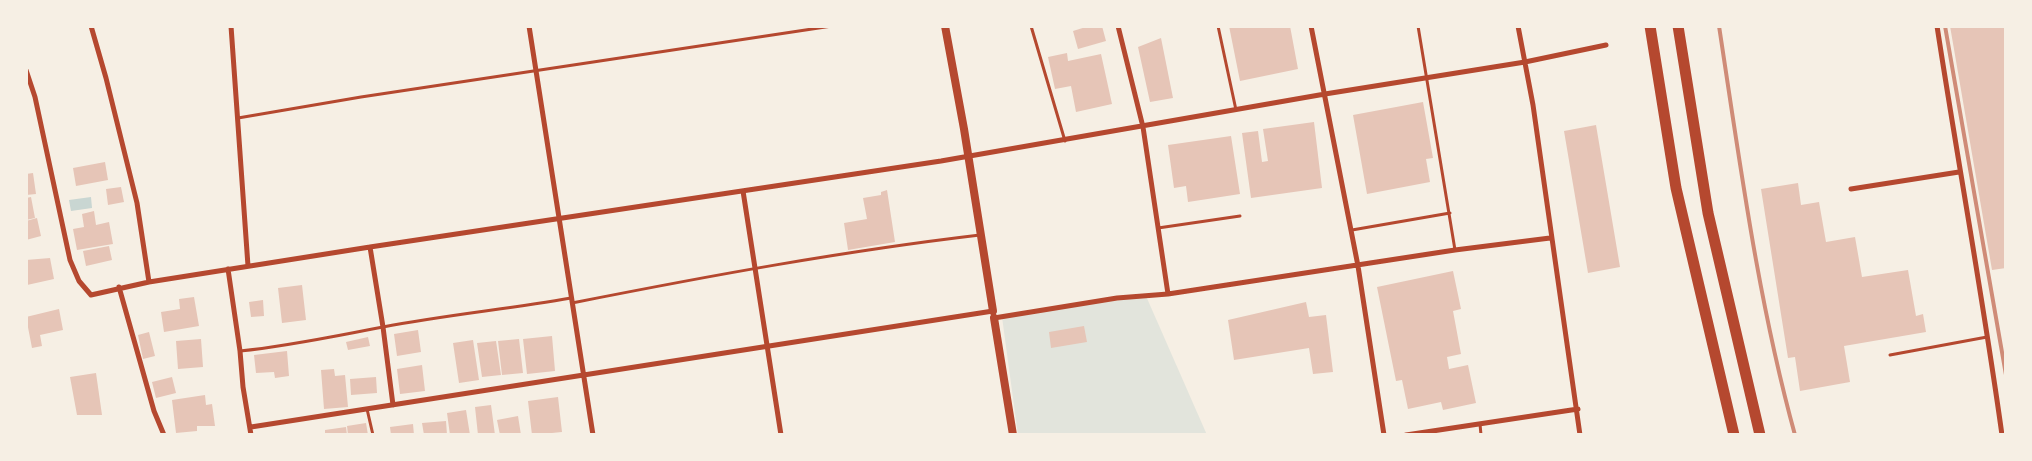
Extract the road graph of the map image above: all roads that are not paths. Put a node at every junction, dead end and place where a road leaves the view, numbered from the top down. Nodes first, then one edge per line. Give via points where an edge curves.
1 (91, 26) edge
2 (231, 26) edge
3 (529, 26) edge
4 (832, 26) edge
5 (945, 26) edge
6 (1031, 26) edge
7 (1118, 26) edge
8 (1218, 26) edge
9 (1310, 26) edge
10 (1418, 26) edge
11 (1518, 26) edge
12 (1650, 26) edge
13 (1678, 26) edge
14 (1937, 26) edge
15 (1606, 45) dead end
16 (1525, 62) junction
17 (26, 70) edge
18 (536, 71) junction
19 (1428, 78) junction
20 (1325, 94) junction
21 (1237, 110) junction
22 (238, 118) junction
23 (1143, 127) junction
24 (1066, 141) junction
25 (968, 157) junction
26 (1959, 172) junction
27 (1852, 189) dead end
28 (743, 191) junction
29 (1450, 214) junction
30 (1240, 216) dead end
31 (560, 218) junction
32 (1158, 228) junction
33 (1351, 230) junction
34 (981, 235) junction
35 (1550, 238) junction
36 (370, 247) junction
37 (1455, 250) junction
38 (248, 266) junction
39 (1358, 266) junction
40 (755, 268) junction
41 (228, 269) junction
42 (149, 282) junction
43 (119, 287) junction
44 (1168, 294) junction
45 (571, 300) junction
46 (994, 315) junction
47 (383, 327) junction
48 (1988, 337) junction
49 (768, 346) junction
50 (240, 351) junction
51 (1890, 355) dead end
52 (583, 374) junction
53 (393, 406) junction
54 (367, 409) junction
55 (1578, 409) junction
56 (1480, 423) junction
57 (251, 426) junction
58 (164, 435) edge
59 (252, 435) edge
60 (373, 435) edge
61 (593, 435) edge
62 (781, 435) edge
63 (1013, 435) edge
64 (1384, 435) edge
65 (1406, 435) edge
66 (1481, 435) edge
67 (1580, 435) edge
68 (1734, 435) edge
69 (1760, 435) edge
70 (2002, 435) edge

1 - 42 street via 137,204
2 - 22 street
3 - 18 street
4 - 18 lane
5 - 25 street
6 - 24 lane
7 - 23 street
8 - 21 lane
9 - 20 street
10 - 19 lane
11 - 16 street
12 - 68 highway via 1676,188
13 - 69 highway via 1708,213
14 - 26 street
15 - 16 street
16 - 19 street
16 - 35 street
17 - 43 street via 35,97 70,260 79,281 92,295
18 - 22 lane
18 - 31 street
19 - 20 street
19 - 29 lane
20 - 21 street
20 - 33 street
21 - 23 street
22 - 38 street
23 - 24 street
23 - 32 street
24 - 25 street
25 - 28 street
25 - 34 street
26 - 27 street
26 - 48 street
28 - 31 street
28 - 40 street
29 - 33 lane
29 - 37 lane
30 - 32 lane
31 - 36 street
31 - 45 street
32 - 44 street
33 - 39 street
34 - 40 lane
34 - 46 street
35 - 37 street
35 - 55 street
36 - 38 street
36 - 47 street
37 - 39 street
38 - 41 street
39 - 44 street
39 - 64 street
40 - 45 lane
40 - 49 street
41 - 42 street
41 - 50 street
42 - 43 street
43 - 58 street
44 - 46 street
45 - 47 lane
45 - 52 street
46 - 49 street
46 - 63 street
47 - 50 lane via 283,347
47 - 53 street
48 - 51 lane
48 - 70 street
49 - 52 street
49 - 62 street
50 - 57 street
52 - 53 street
52 - 61 street
53 - 54 street
54 - 57 street
54 - 60 lane
55 - 56 street
55 - 67 street
56 - 65 street
56 - 66 lane
57 - 59 street

